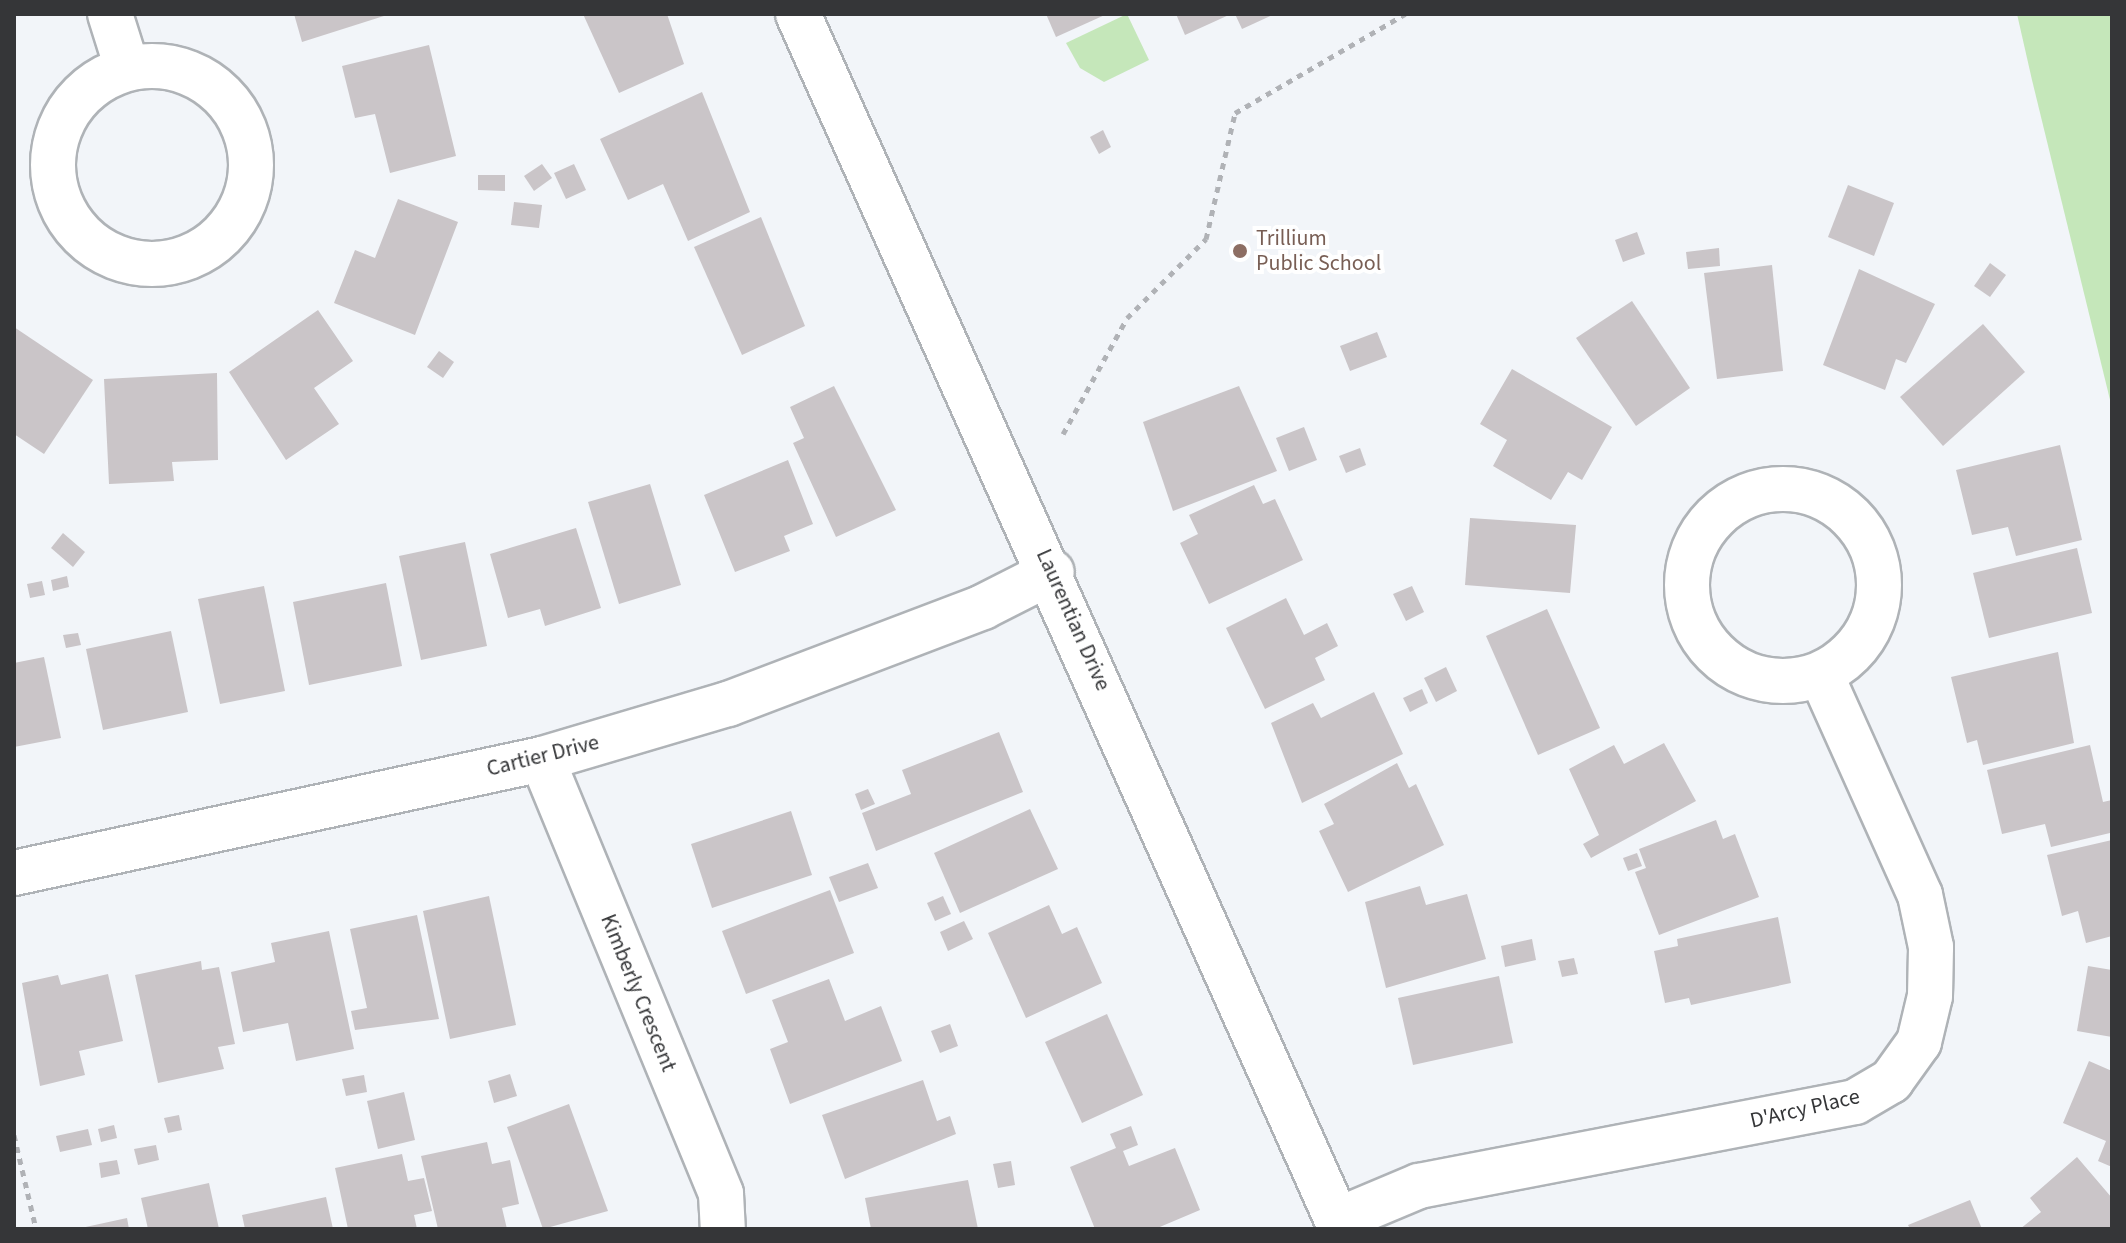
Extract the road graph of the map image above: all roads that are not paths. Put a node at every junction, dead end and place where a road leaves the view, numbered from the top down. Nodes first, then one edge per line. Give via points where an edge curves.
1 (110, 14) edge
2 (798, 14) edge
3 (127, 68) junction
4 (1052, 572) junction
5 (1821, 675) junction
6 (542, 759) junction
7 (14, 873) edge
8 (1340, 1224) edge
9 (723, 1229) edge

1 - 3 street
2 - 4 street, Laurentian Drive
3 - 3 street via 95,82 70,106 52,155 54,185 66,217 88,242 117,260 170,264 207,248 242,210 251,176 249,140 234,108 187,72
4 - 6 street, Cartier Drive via 983,607 728,704
4 - 8 street, Laurentian Drive
5 - 5 street via 1849,657 1870,629 1879,572 1870,544 1851,516 1815,493 1754,492 1725,508 1699,536 1687,568 1688,606 1701,637 1734,669 1765,681
5 - 8 street, D'Arcy Place via 1920,895 1931,947 1930,996 1919,1042 1891,1081 1855,1102 1419,1186
6 - 7 street, Cartier Drive
6 - 9 street, Kimberly Crescent via 721,1194

